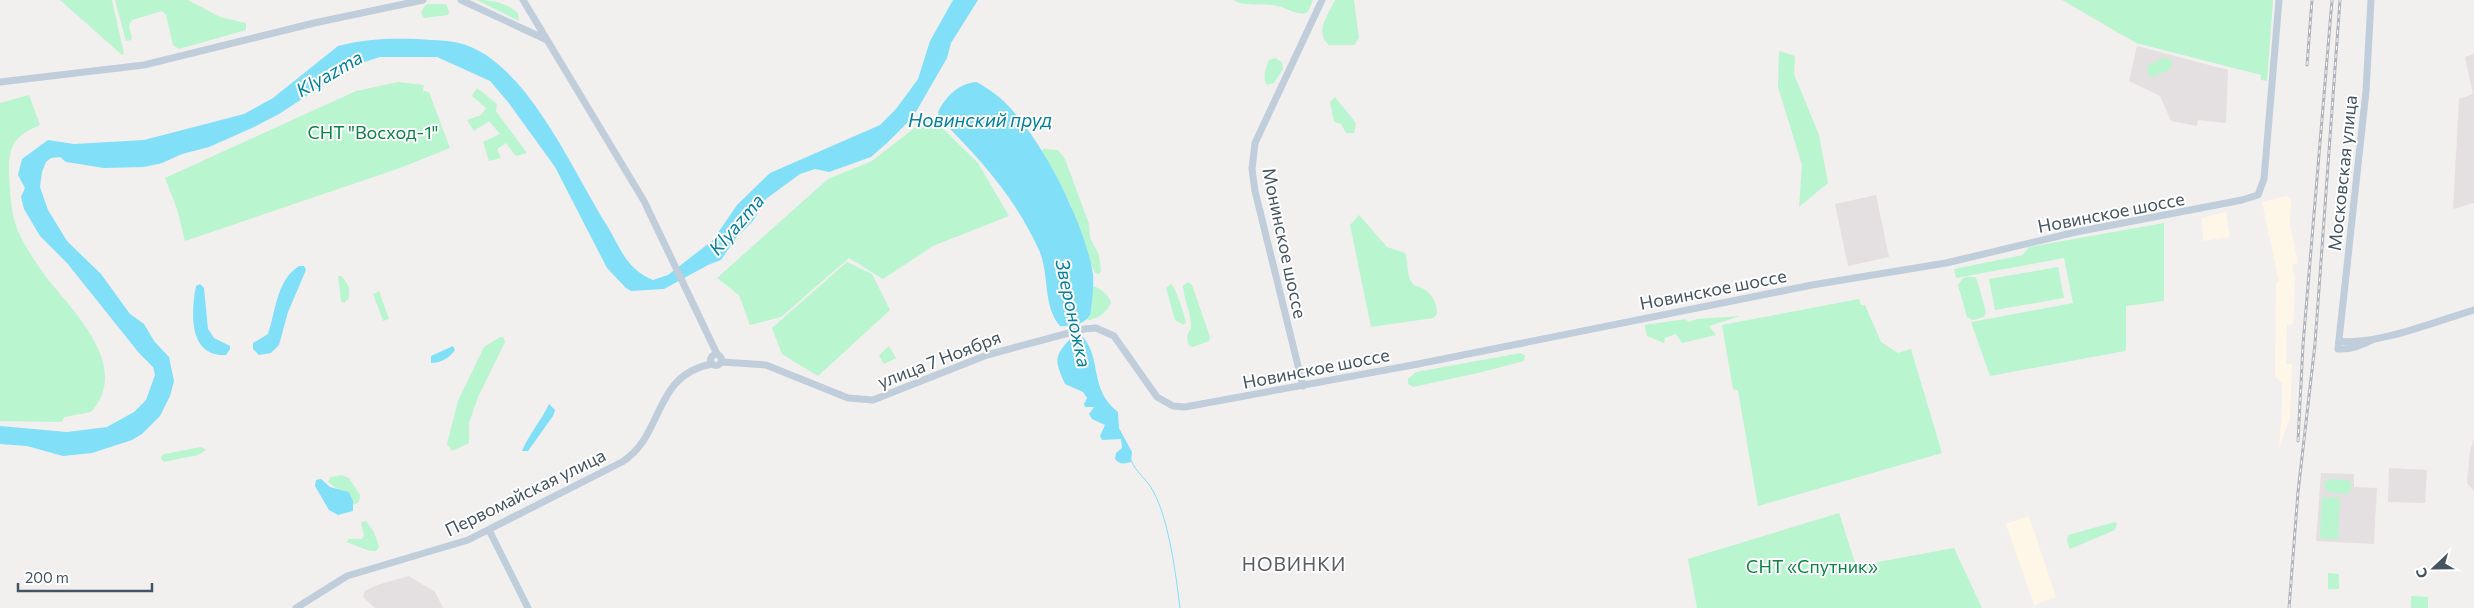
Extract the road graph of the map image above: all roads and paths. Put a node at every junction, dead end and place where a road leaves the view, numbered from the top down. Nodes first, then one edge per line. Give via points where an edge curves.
1 (423, 0) edge
2 (461, 0) edge
3 (523, 0) edge
4 (1322, 0) edge
5 (2279, 0) edge
6 (2371, 0) edge
7 (545, 39) junction
8 (0, 82) edge
9 (2474, 310) edge
10 (716, 354) junction
11 (721, 362) junction
12 (730, 362) junction
13 (712, 364) junction
14 (700, 366) junction
15 (1302, 386) junction
16 (1168, 405) joint
17 (489, 530) junction
18 (296, 608) edge
19 (528, 608) edge

1 - 8 main road via 136,66
2 - 7 main road
3 - 7 main road
4 - 15 main road, Монинское шоссе via 1259,133 1252,159 1255,191
5 - 15 main road, Новинское шоссе via 2264,179 2261,191 2255,197 2076,232 1946,262 1797,288
6 - 9 main road, Московская улица via 2366,91 2338,345 2346,350
7 - 10 main road via 644,201
10 - 11 main road via 721,357
10 - 13 main road via 711,358
11 - 12 main road, улица 7 Ноября
11 - 13 main road, Первомайская улица via 716,366
12 - 14 main road, Первомайская улица
12 - 16 main road, улица 7 Ноября via 766,365 841,395 865,400 880,398 987,354 1096,328 1114,336 1153,394
13 - 14 main road, Первомайская улица
14 - 17 main road, Первомайская улица via 671,388 645,439 632,454 615,466
15 - 16 main road, Новинское шоссе via 1185,407
17 - 18 main road, Первомайская улица via 461,542 347,576
17 - 19 main road

